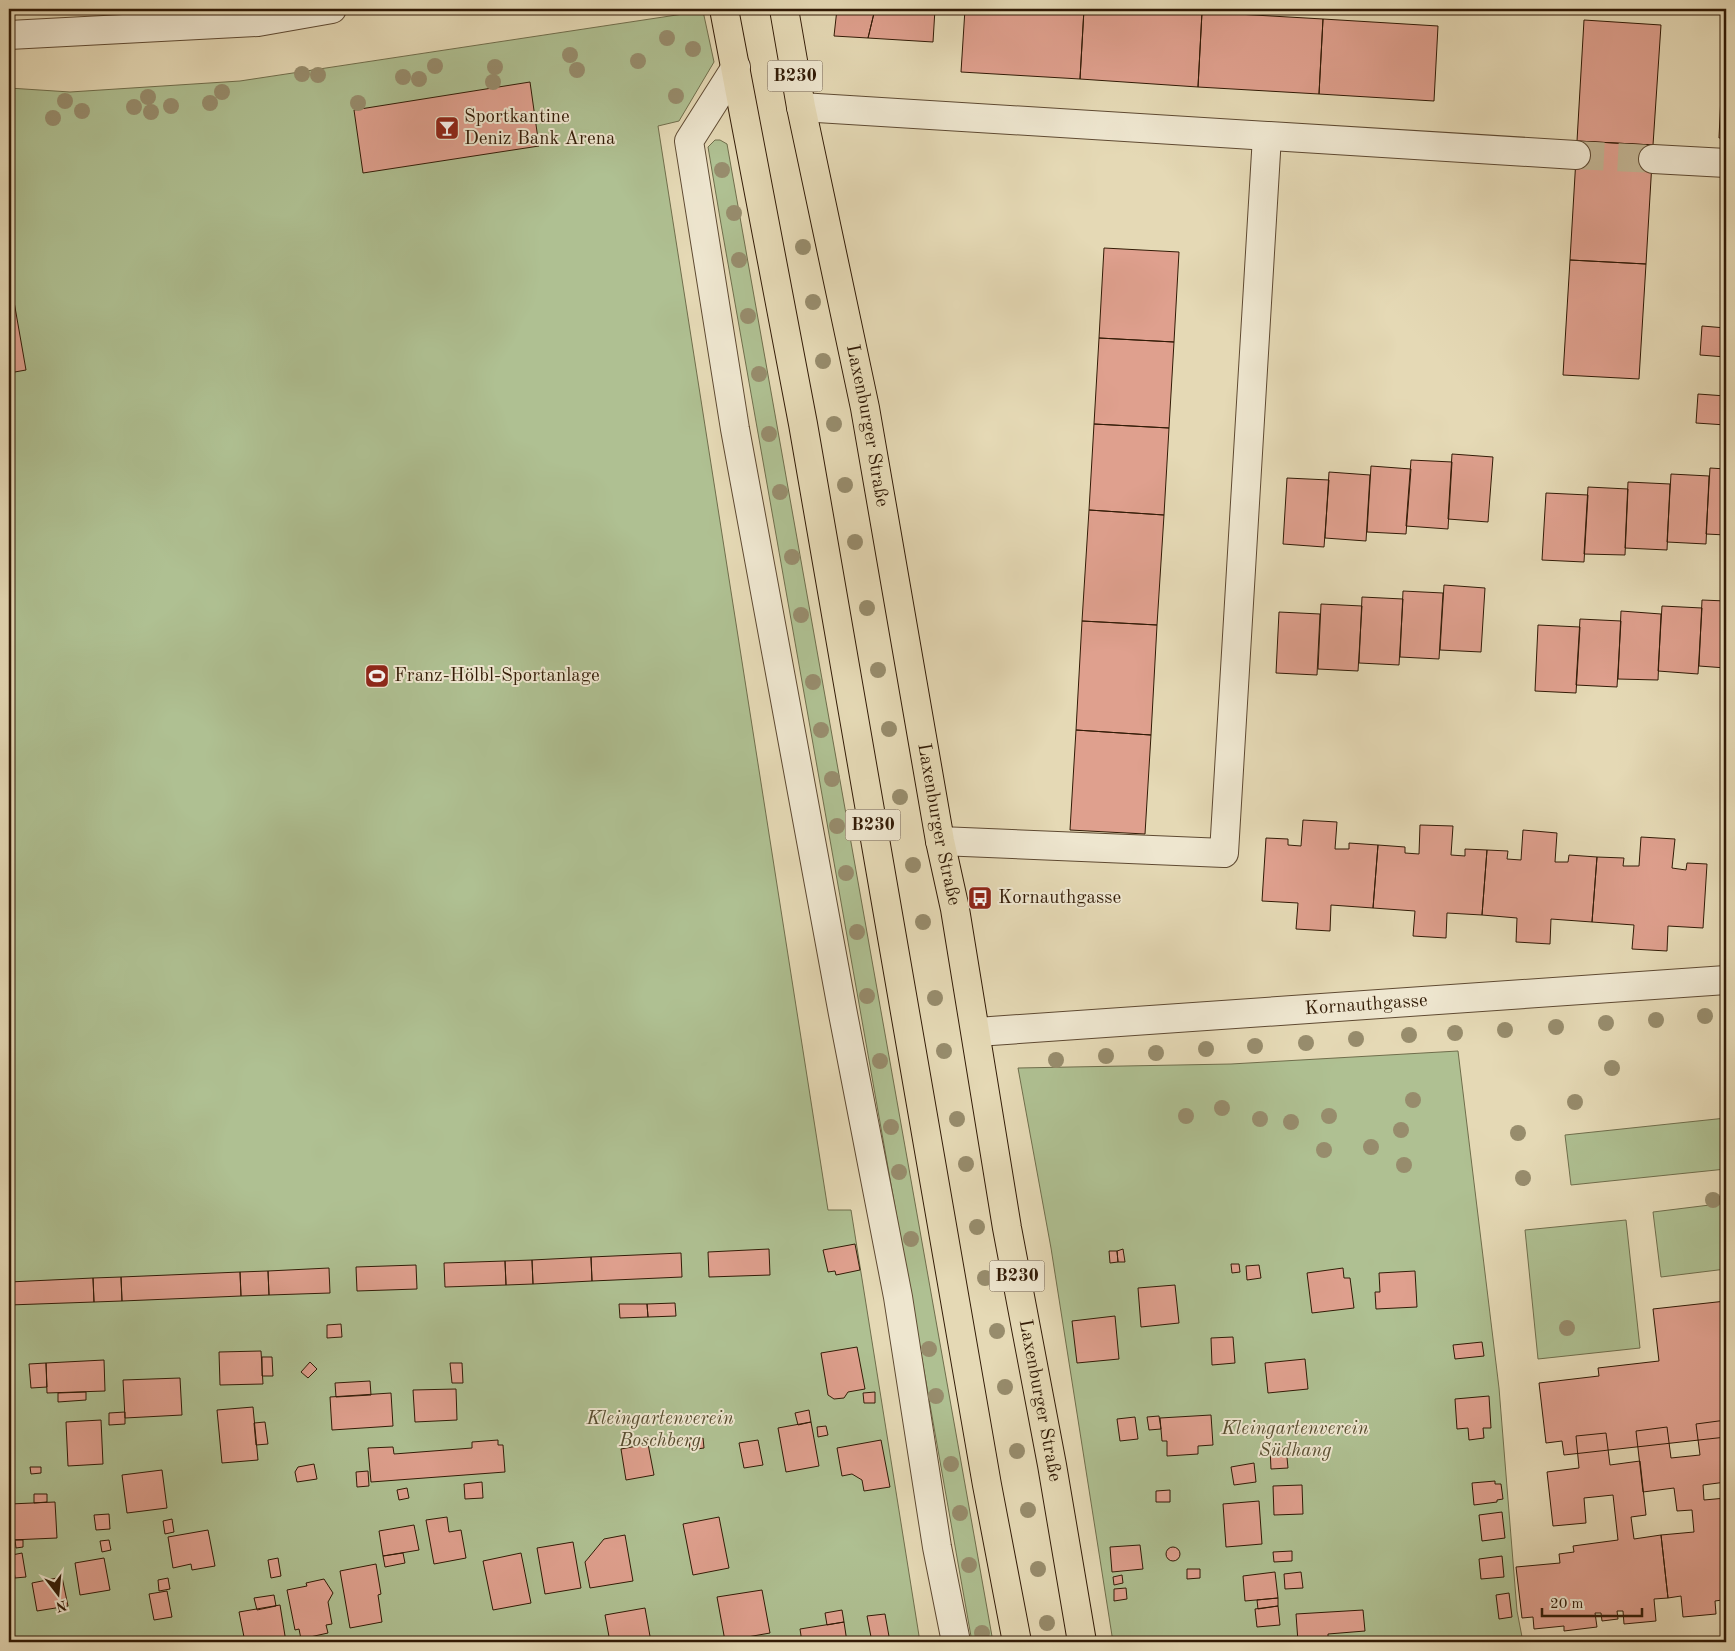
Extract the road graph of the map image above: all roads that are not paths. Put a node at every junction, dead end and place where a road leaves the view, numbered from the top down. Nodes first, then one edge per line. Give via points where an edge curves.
1 (332, 9) edge
2 (724, 9) edge
3 (784, 9) edge
4 (9, 34) edge
5 (736, 67) junction
6 (800, 107) junction
7 (1267, 136) junction
8 (1576, 155) tunnel mouth
9 (1653, 159) tunnel mouth
10 (1726, 163) edge
11 (940, 841) junction
12 (1726, 980) edge
13 (977, 1032) junction
14 (956, 1642) edge
15 (1017, 1642) edge
16 (1082, 1642) edge

1 - 4 street via 258,22
2 - 5 main road, B230
3 - 6 main road, Laxenburger Straße / B230
5 - 14 street via 689,141 735,429 898,1296 937,1547
5 - 15 main road, B230 via 804,424
6 - 7 street
6 - 11 main road, Laxenburger Straße / B230 via 865,408
7 - 8 street
7 - 11 street via 1224,853
9 - 10 street
11 - 13 main road, Laxenburger Straße / B230
12 - 13 street, Kornauthgasse
13 - 16 main road, Laxenburger Straße / B230 via 1007,1228 1051,1456

